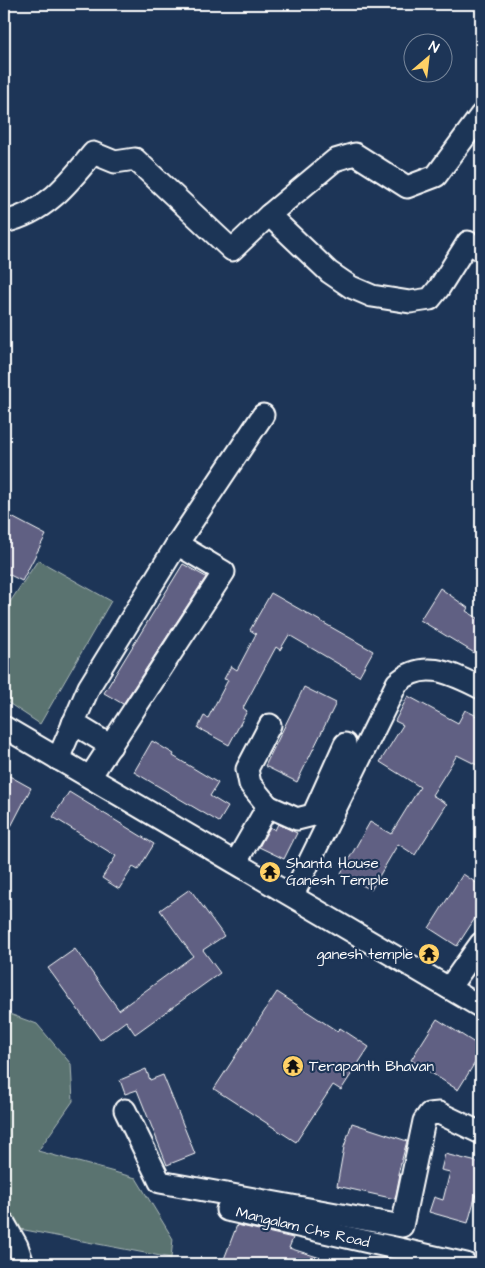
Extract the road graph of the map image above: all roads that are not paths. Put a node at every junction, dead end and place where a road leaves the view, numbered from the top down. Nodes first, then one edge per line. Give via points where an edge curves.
1 (481, 115) edge
2 (269, 215) junction
3 (4, 222) edge
4 (479, 245) edge
5 (263, 415) dead end
6 (176, 544) junction
7 (481, 688) edge
8 (73, 723) junction
9 (270, 725) dead end
10 (4, 727) edge
11 (345, 744) dead end
12 (111, 746) junction
13 (58, 759) junction
14 (90, 777) junction
15 (268, 806) junction
16 (236, 862) junction
17 (294, 895) junction
18 (481, 943) edge
19 (449, 988) junction
20 (481, 1007) edge
21 (125, 1110) dead end
22 (481, 1133) edge
23 (227, 1210) dead end
24 (4, 1223) edge
25 (23, 1264) edge
26 (466, 1264) edge

1 - 2 street via 436,176 407,187 355,154 335,160
2 - 3 street via 232,250 135,159 115,162 93,153 64,189 39,208
2 - 4 street via 330,272 351,287 372,296 410,302 430,299 468,242
5 - 6 street
6 - 8 street via 89,687
6 - 12 street via 224,572
7 - 17 street via 447,671 428,668 405,676 396,683
8 - 12 street
8 - 13 street
9 - 15 street via 247,769 250,784
10 - 13 street
11 - 15 street via 313,815 297,820
12 - 14 street
13 - 14 street
14 - 16 street
15 - 16 street
16 - 17 street
17 - 19 street
18 - 19 street
19 - 20 street
21 - 22 street via 160,1182 402,1226 424,1121 429,1114 439,1113
23 - 26 street, Mangalam Chs Road
24 - 25 street

